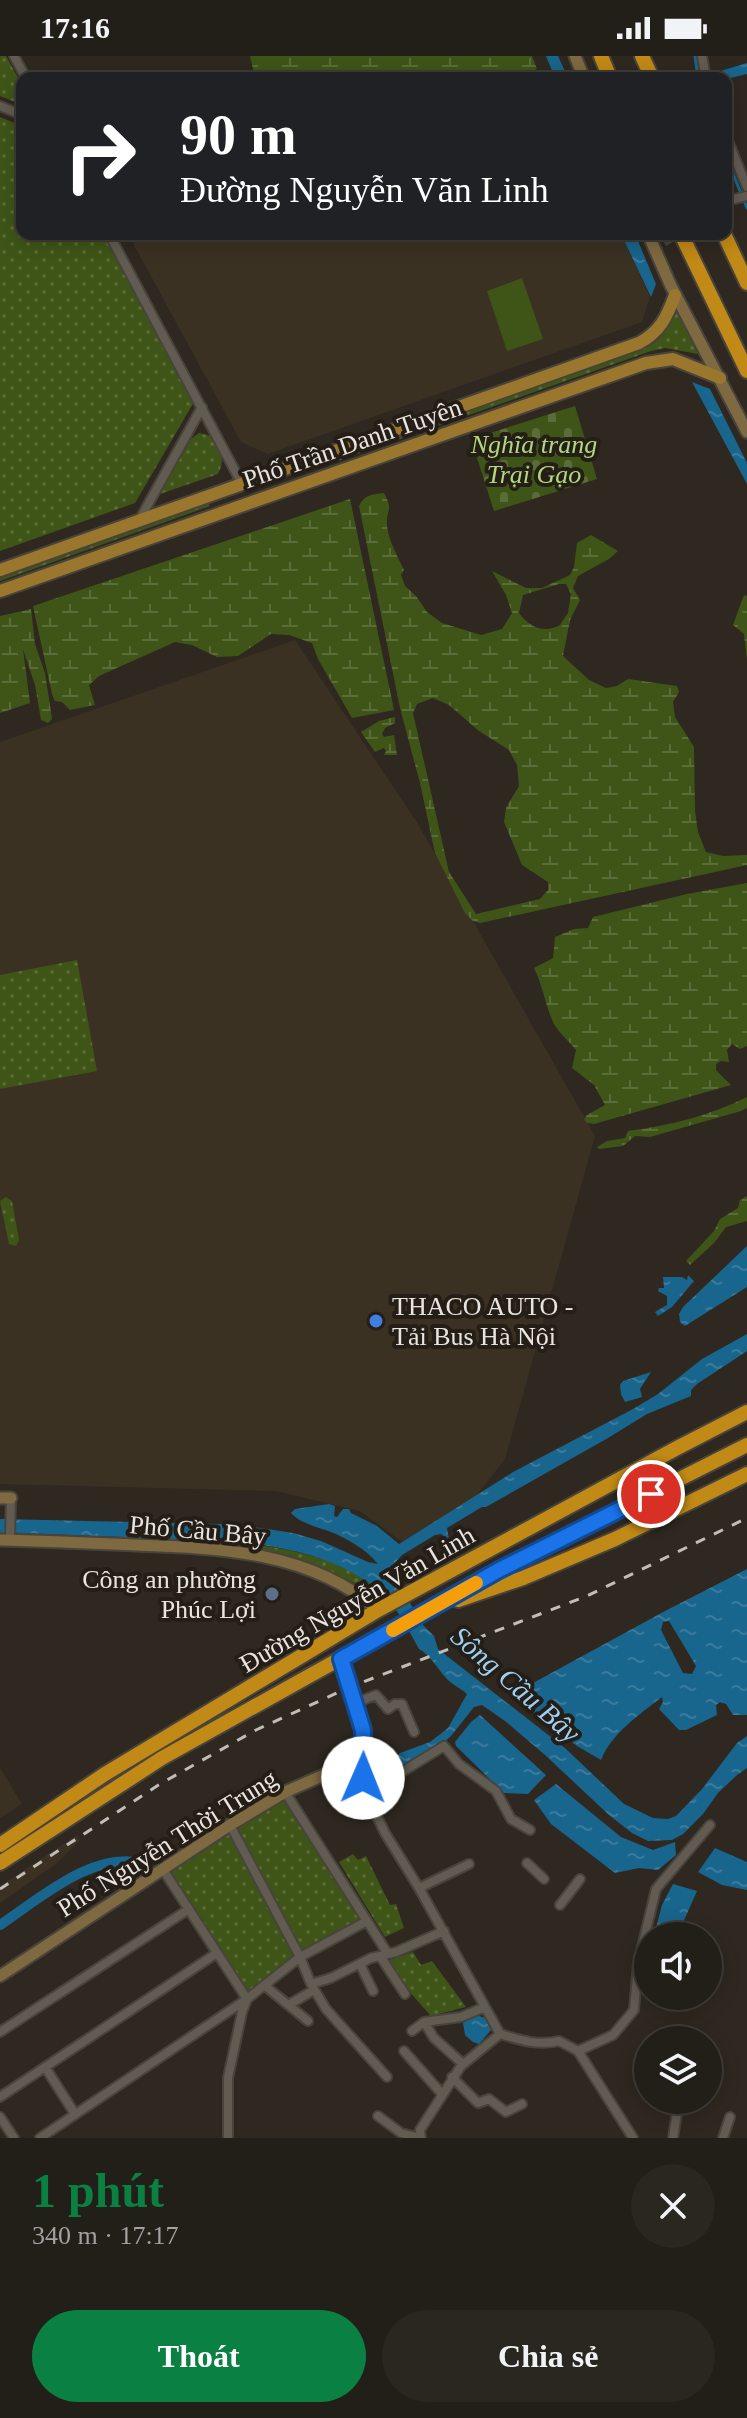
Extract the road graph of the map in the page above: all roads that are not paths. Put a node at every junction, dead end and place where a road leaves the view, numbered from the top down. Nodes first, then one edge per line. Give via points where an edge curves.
1 (732, 151) edge
2 (747, 187) edge
3 (112, 240) edge
4 (651, 240) edge
5 (684, 240) edge
6 (727, 240) edge
7 (747, 283) edge
8 (675, 295) junction
9 (747, 371) edge
10 (720, 378) junction
11 (202, 407) junction
12 (747, 432) edge
13 (242, 484) junction
14 (250, 503) junction
15 (140, 520) junction
16 (0, 570) edge
17 (0, 591) edge
18 (747, 1412) edge
19 (747, 1445) edge
20 (747, 1456) edge
21 (747, 1474) edge
22 (676, 1482) junction
23 (5, 1498) edge
24 (5, 1540) edge
25 (379, 1609) junction
26 (428, 1610) junction
27 (341, 1659) junction
28 (355, 1703) junction
29 (414, 1732) dead end
30 (363, 1758) junction
31 (285, 1792) junction
32 (366, 1794) junction
33 (230, 1825) junction
34 (710, 1825) dead end
35 (530, 1830) dead end
36 (0, 1845) edge
37 (0, 1863) edge
38 (527, 1863) dead end
39 (469, 1864) dead end
40 (162, 1868) junction
41 (544, 1879) dead end
42 (580, 1879) dead end
43 (419, 1888) junction
44 (560, 1905) dead end
45 (189, 1909) junction
46 (367, 1921) junction
47 (444, 1931) junction
48 (217, 1953) junction
49 (384, 1955) junction
50 (300, 1957) junction
51 (360, 1964) junction
52 (0, 1976) edge
53 (264, 1985) junction
54 (313, 1987) junction
55 (373, 1991) dead end
56 (405, 1994) dead end
57 (247, 1999) junction
58 (290, 2004) junction
59 (485, 2007) junction
60 (308, 2021) dead end
61 (424, 2022) junction
62 (412, 2031) dead end
63 (0, 2032) edge
64 (500, 2034) junction
65 (404, 2051) dead end
66 (578, 2051) junction
67 (463, 2064) junction
68 (45, 2067) junction
69 (387, 2077) dead end
70 (452, 2077) junction
71 (442, 2094) junction
72 (0, 2097) edge
73 (522, 2104) dead end
74 (75, 2114) junction
75 (677, 2114) edge
76 (378, 2116) dead end
77 (0, 2117) edge
78 (730, 2117) dead end
79 (397, 2136) edge
80 (14, 2138) edge
81 (40, 2138) edge
82 (228, 2138) edge
83 (421, 2138) edge
84 (633, 2138) edge
85 (673, 2138) edge
86 (723, 2138) edge

1 - 2 street
3 - 11 street
4 - 8 street
5 - 9 highway
6 - 7 highway
8 - 10 street
8 - 13 main road, Phố Trần Danh Tuyên via 664,323 639,343
10 - 12 street
10 - 14 main road, Phố Trần Danh Tuyên via 673,359 646,363
11 - 13 street
11 - 15 street
13 - 14 main road
13 - 15 main road, Phố Trần Danh Tuyên
14 - 17 main road, Phố Trần Danh Tuyên
15 - 16 main road, Phố Trần Danh Tuyên
18 - 25 highway, Đường Nguyễn Văn Linh
19 - 22 highway, Đường Nguyễn Văn Linh
20 - 22 highway
21 - 26 highway via 615,1539
22 - 26 highway, Đường Nguyễn Văn Linh
23 - 24 street via 10,1513
24 - 25 street, Phố Cầu Bây via 190,1547 257,1555 331,1578
25 - 36 highway, Đường Nguyễn Văn Linh via 105,1774
26 - 27 highway, Đường Nguyễn Văn Linh
27 - 28 street
27 - 37 highway, Đường Nguyễn Văn Linh via 162,1758
28 - 29 street via 376,1695 388,1709 402,1704
28 - 30 street via 364,1734
30 - 31 street, Phố Nguyễn Thời Trung
30 - 32 street
31 - 33 street, Phố Nguyễn Thời Trung
31 - 46 street
32 - 35 street via 444,1746 496,1791 511,1819
32 - 43 street
33 - 40 street, Phố Nguyễn Thời Trung
33 - 50 street
34 - 66 street via 656,1889 638,1964 634,2010 613,2035
38 - 41 street
39 - 43 street
40 - 45 street
40 - 52 street, Phố Nguyễn Thời Trung
42 - 44 street
43 - 47 street
45 - 48 street
45 - 63 street
46 - 49 street
46 - 50 street
47 - 49 street
47 - 59 street
48 - 57 street
48 - 68 street
49 - 51 street
49 - 56 street
50 - 53 street
50 - 54 street
51 - 54 street
51 - 55 street
53 - 57 street
53 - 58 street
54 - 58 street
54 - 69 street
57 - 74 street
57 - 82 street via 228,2078
58 - 60 street
59 - 61 street
59 - 64 street
61 - 62 street
61 - 67 street
64 - 66 street via 524,2042 559,2041
64 - 67 street
65 - 71 street
66 - 84 street
67 - 70 street
68 - 72 street
68 - 74 street
70 - 71 street
70 - 73 street via 478,2103 489,2099 506,2112
71 - 83 street via 420,2130
74 - 81 street
75 - 85 street
76 - 79 street
77 - 80 street
78 - 86 street
79 - 83 street

